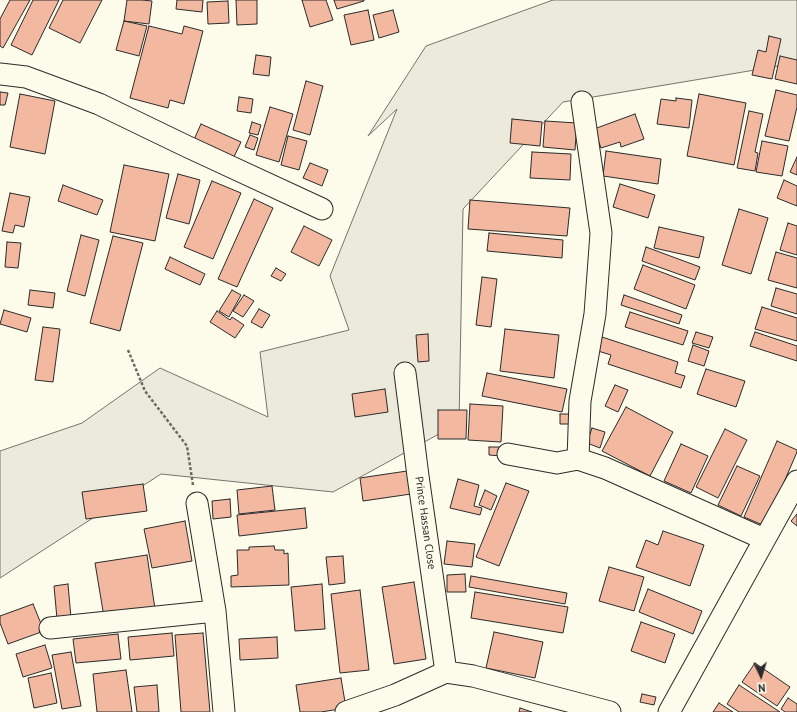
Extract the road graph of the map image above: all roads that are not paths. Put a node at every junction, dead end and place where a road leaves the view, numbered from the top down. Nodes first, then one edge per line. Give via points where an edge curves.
1 (0, 74) edge
2 (582, 102) dead end
3 (322, 209) dead end
4 (405, 373) dead end
5 (508, 454) dead end
6 (578, 459) junction
7 (797, 481) edge
8 (197, 503) road end
9 (764, 539) junction
10 (215, 611) junction
11 (50, 628) dead end
12 (446, 672) junction
13 (224, 712) edge
14 (346, 712) edge
15 (610, 712) edge
16 (669, 712) edge

1 - 3 street via 26,77 99,104
2 - 6 street via 601,232 595,314 580,401
4 - 12 street, Prince Hassan Close
5 - 6 street via 557,463
6 - 9 street via 605,468
7 - 9 street
8 - 10 street
9 - 16 street
10 - 11 street
10 - 13 street
12 - 14 street via 395,695
12 - 15 street via 473,676

